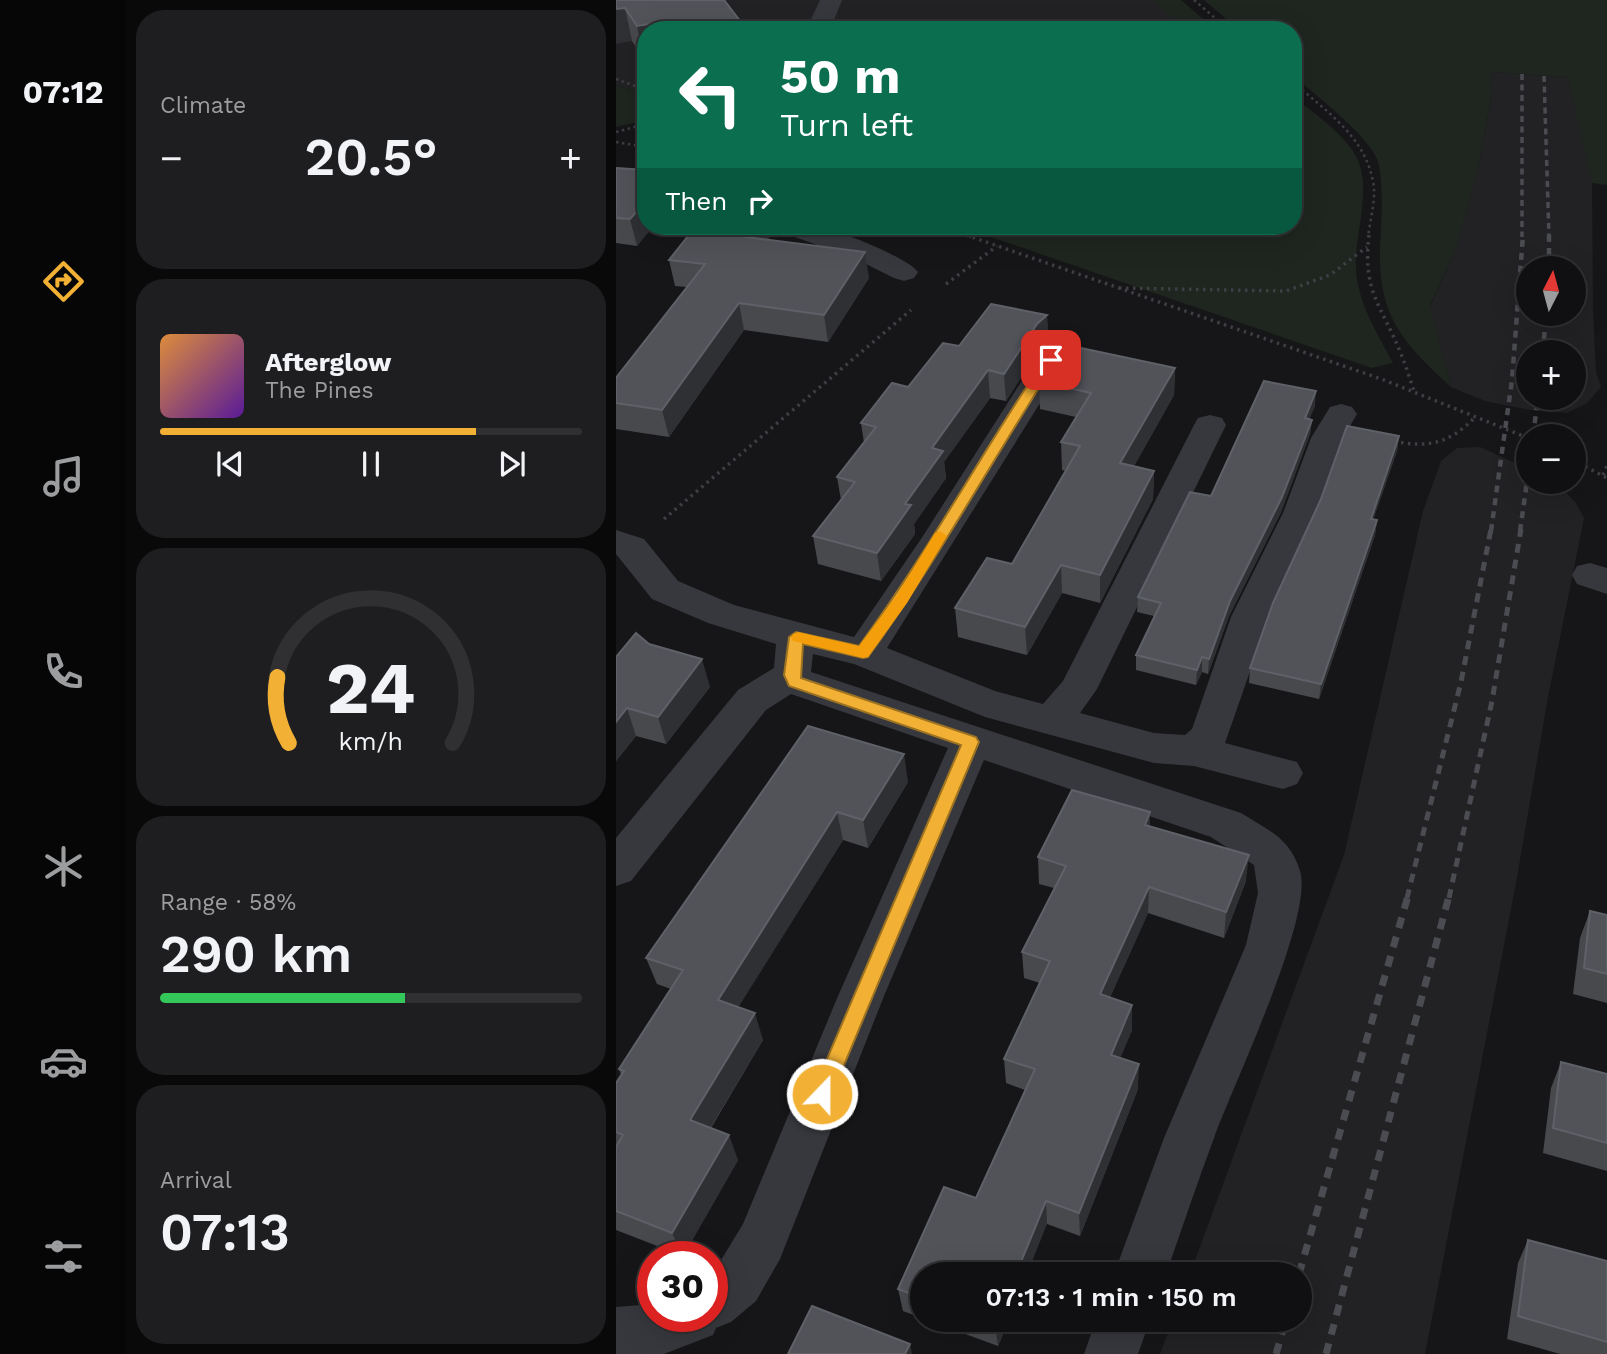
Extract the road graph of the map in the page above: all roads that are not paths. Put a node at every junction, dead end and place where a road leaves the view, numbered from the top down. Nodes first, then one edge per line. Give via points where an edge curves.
1 (831, 0) edge
2 (822, 21) edge
3 (816, 235) edge
4 (904, 272) dead end
5 (1051, 360) edge
6 (1341, 414) dead end
7 (1210, 425) dead end
8 (621, 549) edge
9 (863, 653) junction
10 (794, 656) junction
11 (1051, 721) junction
12 (971, 742) junction
13 (1194, 751) junction
14 (1283, 773) dead end
15 (616, 869) edge
16 (1144, 1262) edge
17 (728, 1290) edge
18 (651, 1332) edge
19 (1119, 1332) edge
20 (616, 1334) edge
21 (1111, 1354) edge

1 - 2 street
3 - 4 street
5 - 9 street via 902,599
6 - 13 street via 1250,617 1209,737
7 - 11 street via 1078,689
8 - 10 street via 665,590 721,614
9 - 10 street
9 - 11 street via 985,703
10 - 12 street via 794,681
10 - 15 street via 752,700
11 - 13 street via 1154,748
12 - 16 street via 1226,825 1271,854 1279,872 1280,893 1268,945
12 - 17 street via 762,1241
13 - 14 street
18 - 20 street
19 - 21 street

